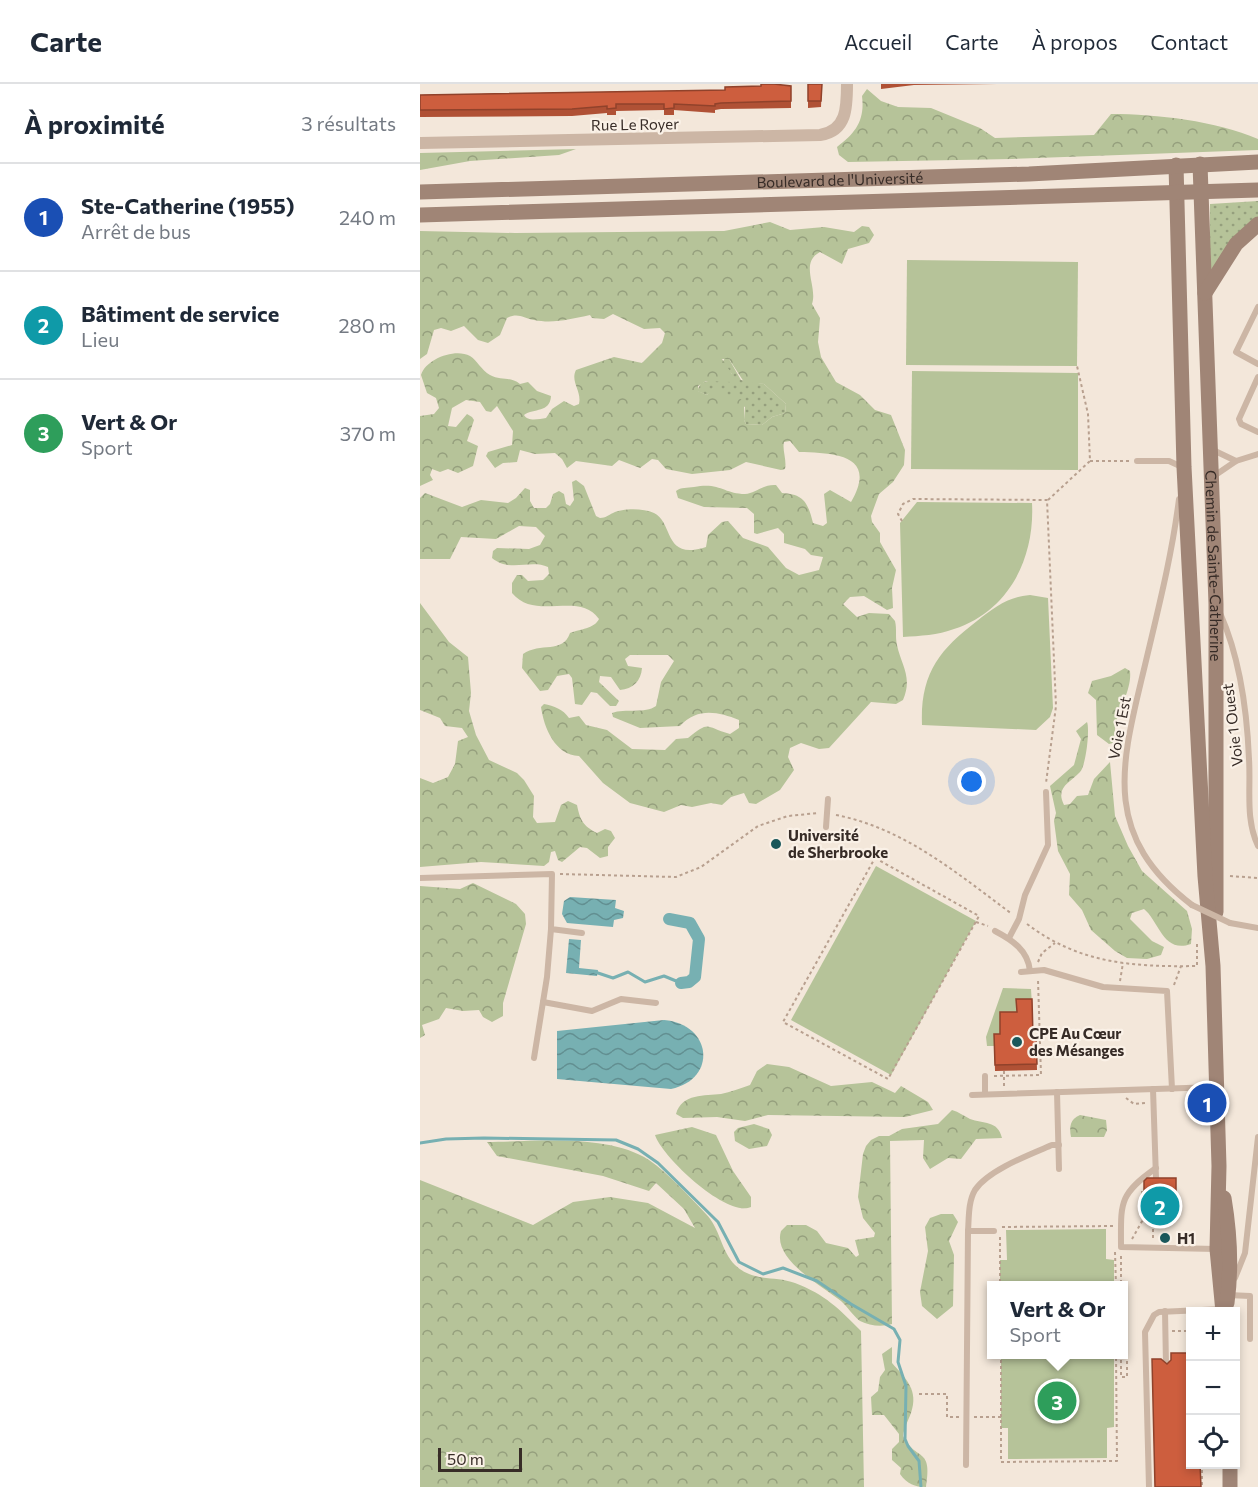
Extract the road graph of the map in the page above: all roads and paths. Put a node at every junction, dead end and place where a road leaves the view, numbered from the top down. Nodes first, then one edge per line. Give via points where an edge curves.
1 (848, 84) edge
2 (420, 143) edge
3 (1258, 162) edge
4 (1200, 164) junction
5 (1176, 165) junction
6 (1258, 190) edge
7 (420, 192) edge
8 (1201, 192) junction
9 (1177, 193) junction
10 (420, 215) edge
11 (1258, 224) edge
12 (1205, 293) junction
13 (1258, 307) edge
14 (1258, 364) edge
15 (1077, 366) dead end
16 (1258, 377) edge
17 (1258, 432) edge
18 (1210, 448) junction
19 (1258, 454) edge
20 (1090, 461) junction
21 (1137, 461) joint
22 (1236, 461) junction
23 (1184, 467) junction
24 (1211, 472) junction
25 (1047, 500) junction
26 (902, 521) dead end
27 (1216, 604) junction
28 (1046, 792) joint
29 (828, 799) dead end
30 (827, 813) junction
31 (826, 827) dead end
32 (1258, 846) edge
33 (552, 874) junction
34 (1225, 876) dead end
35 (420, 878) edge
36 (1258, 878) edge
37 (1015, 916) dead end
38 (976, 921) junction
39 (1025, 923) dead end
40 (1258, 928) edge
41 (551, 929) junction
42 (995, 931) joint
43 (582, 933) dead end
44 (1009, 938) junction
45 (1055, 943) junction
46 (1038, 962) dead end
47 (1123, 963) junction
48 (1181, 966) junction
49 (1197, 966) dead end
50 (1213, 966) junction
51 (1030, 971) junction
52 (1021, 972) dead end
53 (1038, 977) dead end
54 (1120, 982) dead end
55 (1172, 990) dead end
56 (543, 1002) junction
57 (656, 1003) dead end
58 (1032, 1003) edge
59 (1039, 1003) junction
60 (1062, 1055) dead end
61 (1038, 1056) junction
62 (534, 1058) dead end
63 (1004, 1071) edge
64 (988, 1076) joint
65 (1004, 1076) junction
66 (1217, 1087) junction
67 (1153, 1089) junction
68 (1172, 1089) junction
69 (1057, 1092) junction
70 (985, 1094) junction
71 (972, 1095) dead end
72 (1117, 1099) dead end
73 (1151, 1103) dead end
74 (1258, 1137) edge
75 (1059, 1145) junction
76 (1220, 1166) junction
77 (1156, 1168) junction
78 (1059, 1169) dead end
79 (1156, 1178) edge
80 (1142, 1182) edge
81 (1176, 1198) edge
82 (1145, 1216) junction
83 (1153, 1216) junction
84 (1114, 1226) dead end
85 (968, 1231) junction
86 (994, 1231) dead end
87 (1153, 1237) dead end
88 (1132, 1239) dead end
89 (1118, 1249) junction
90 (1217, 1249) junction
91 (1000, 1281) edge
92 (1116, 1281) edge
93 (1121, 1281) edge
94 (1224, 1305) edge
95 (1165, 1311) junction
96 (1250, 1339) dead end
97 (1001, 1359) edge
98 (1116, 1359) edge
99 (1120, 1359) edge
100 (1127, 1359) edge
101 (1166, 1365) edge
102 (919, 1394) dead end
103 (949, 1417) dead end
104 (966, 1465) dead end
105 (1202, 1469) edge
106 (1230, 1469) edge
107 (1151, 1483) edge
108 (1202, 1487) edge
109 (1230, 1487) edge

1 - 2 street, Rue Le Royer via 844,118 830,133 820,135
3 - 4 main road, Boulevard de l'Université
4 - 5 main road, Boulevard de l'Université
4 - 8 main road, Chemin de Sainte-Catherine
5 - 7 main road, Boulevard de l'Université
5 - 9 main road, Chemin de Sainte-Catherine
6 - 8 main road, Boulevard de l'Université
8 - 9 main road, Boulevard de l'Université
8 - 12 main road, Chemin de Sainte-Catherine
9 - 10 main road, Boulevard de l'Université
9 - 23 main road, Chemin de Sainte-Catherine
11 - 12 main road via 1236,244
12 - 18 main road, Chemin de Sainte-Catherine
13 - 14 lane via 1236,352
15 - 20 path via 1088,414
16 - 17 lane via 1239,418 1241,424
18 - 22 lane
18 - 24 main road, Chemin de Sainte-Catherine
19 - 22 lane
20 - 21 path
20 - 25 path
21 - 23 lane via 1168,461
22 - 24 lane
23 - 24 main road
23 - 40 lane, Voie 1 Est, bridge via 1172,549 1128,737 1123,771 1128,812 1141,848 1161,878 1192,905 1230,923
23 - 50 main road, Chemin de Sainte-Catherine
24 - 27 main road, Chemin de Sainte-Catherine
25 - 26 path via 913,499 900,507 897,514
25 - 28 path via 1053,714
27 - 32 lane, Voie 1 Ouest via 1231,637 1241,690 1249,756 1250,823
27 - 50 main road, Chemin de Sainte-Catherine via 1218,885
28 - 44 lane via 1048,845
29 - 30 lane
30 - 31 lane
30 - 33 path via 793,815 763,824 695,871 676,878
30 - 37 path via 859,821 910,843 949,866
33 - 35 lane
33 - 41 lane
34 - 36 path
38 - 38 path via 888,1079 783,1022 875,858 979,916
38 - 42 path
39 - 45 path
41 - 43 lane
41 - 56 lane
42 - 44 lane
44 - 51 lane via 1021,949
45 - 46 path via 1042,953
45 - 47 path via 1090,958
47 - 48 path
47 - 54 path
48 - 49 path
48 - 55 path
50 - 66 main road, Chemin de Sainte-Catherine
51 - 52 lane
51 - 68 lane via 1046,971 1102,987 1167,991
53 - 59 path
56 - 57 lane via 592,1011 621,999
56 - 62 lane
58 - 59 path
59 - 61 path
60 - 61 path
61 - 65 path via 1041,1075
63 - 65 path
64 - 65 path
64 - 70 lane
66 - 68 lane
66 - 76 main road, Chemin de Sainte-Catherine
67 - 68 lane
67 - 69 lane
67 - 77 lane
69 - 70 lane
69 - 75 lane
70 - 71 lane
72 - 73 path
74 - 94 lane via 1245,1253
75 - 78 lane
75 - 85 lane via 1021,1159 979,1185 970,1204
76 - 90 main road, Chemin de Sainte-Catherine
76 - 94 main road, Chemin de Sainte-Catherine via 1231,1274
77 - 79 lane
77 - 89 lane via 1123,1199
80 - 82 path
81 - 83 path via 1178,1216
82 - 83 path
82 - 88 path
83 - 87 path
84 - 91 path via 1000,1227
85 - 86 lane
85 - 104 lane
89 - 90 lane
89 - 92 path
89 - 93 path
90 - 94 main road, Chemin de Sainte-Catherine
94 - 95 lane
94 - 96 lane via 1250,1296
95 - 101 lane
95 - 107 lane via 1154,1315 1145,1332
97 - 98 path via 1001,1462 1117,1461
99 - 100 path via 1121,1377 1127,1377
102 - 103 path via 947,1394
105 - 108 path
106 - 109 main road

